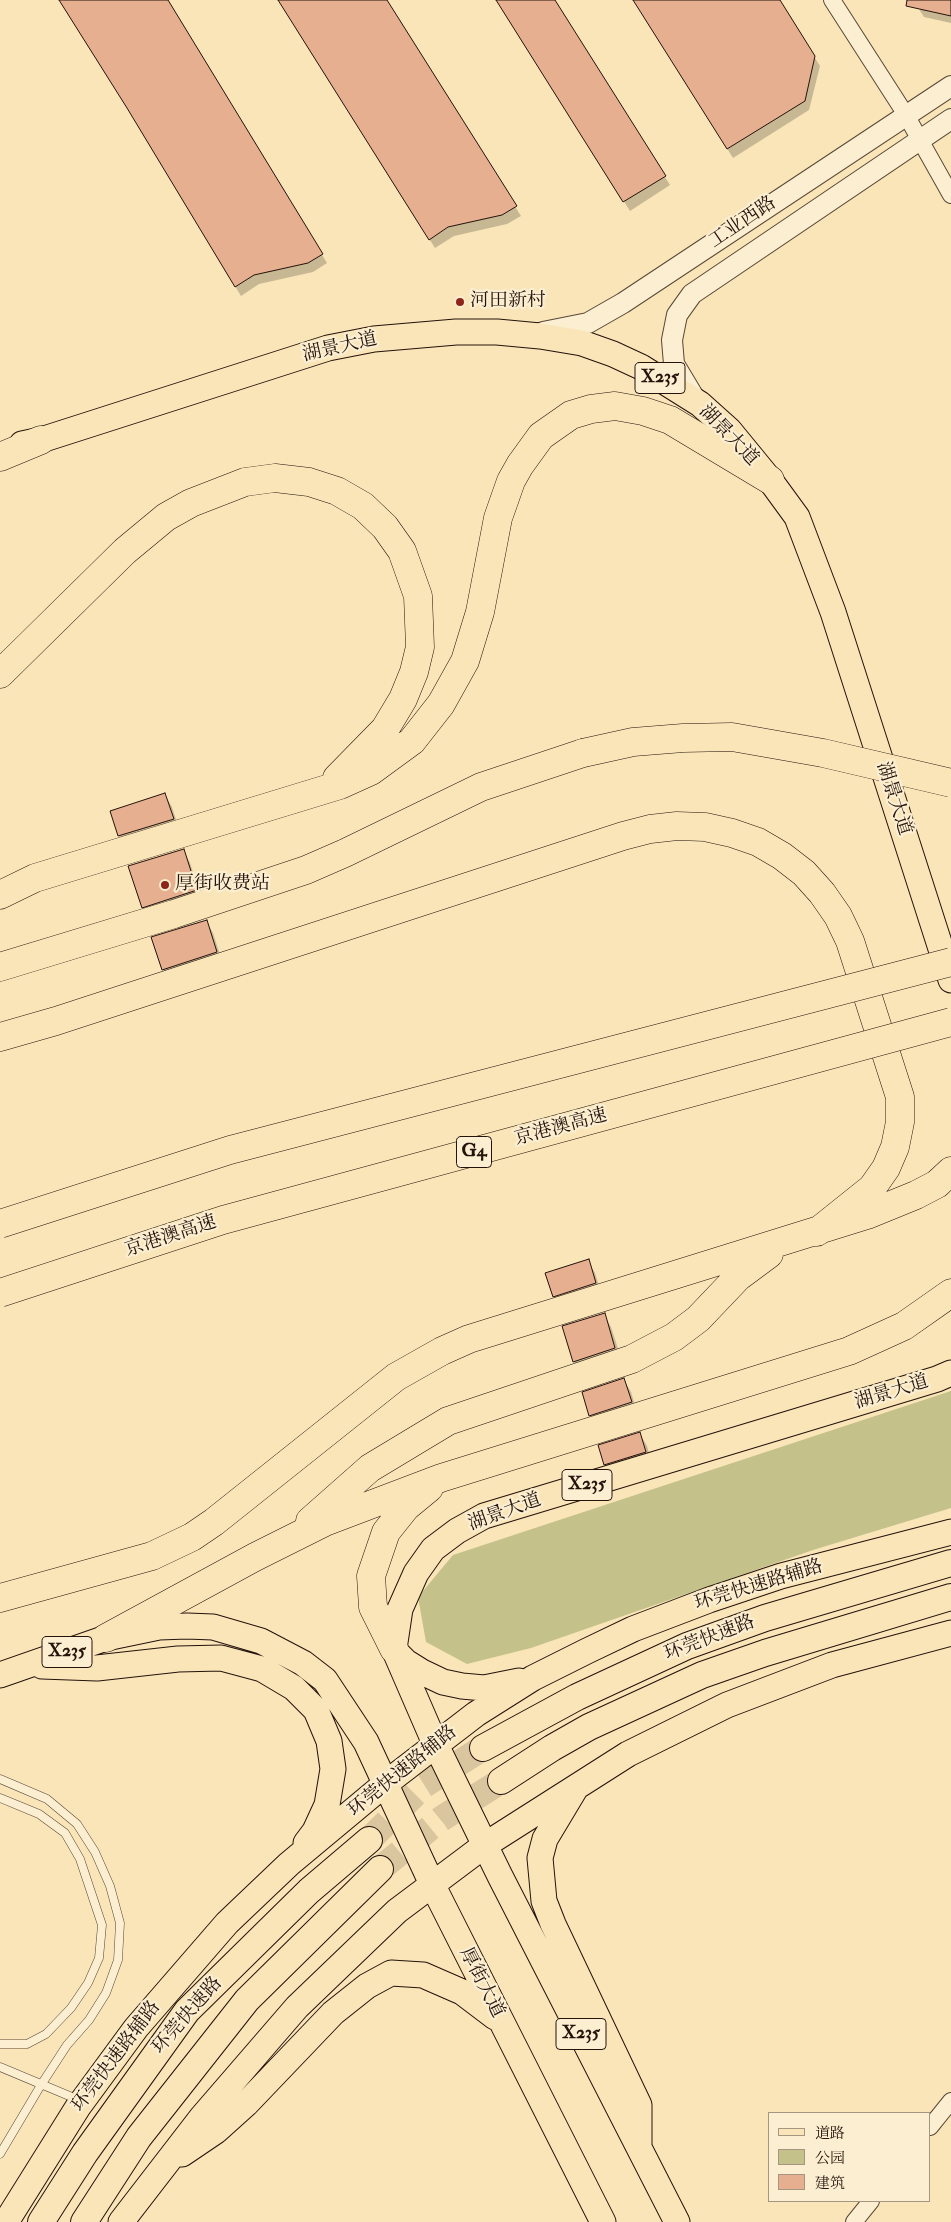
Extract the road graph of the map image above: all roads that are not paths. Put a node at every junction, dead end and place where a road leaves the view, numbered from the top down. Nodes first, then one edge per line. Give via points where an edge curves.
1 (832, 0) edge
2 (951, 86) edge
3 (906, 114) junction
4 (951, 119) edge
5 (920, 139) junction
6 (951, 195) edge
7 (524, 334) junction
8 (700, 404) junction
9 (41, 440) junction
10 (0, 448) edge
11 (0, 457) edge
12 (770, 480) junction
13 (0, 674) edge
14 (951, 783) edge
15 (322, 791) junction
16 (0, 895) edge
17 (951, 962) edge
18 (0, 968) edge
19 (951, 980) edge
20 (951, 1022) edge
21 (0, 1036) edge
22 (951, 1171) edge
23 (0, 1224) edge
24 (806, 1235) junction
25 (951, 1292) edge
26 (0, 1293) edge
27 (951, 1373) edge
28 (441, 1478) junction
29 (951, 1532) edge
30 (291, 1539) junction
31 (951, 1563) edge
32 (951, 1597) edge
33 (0, 1598) edge
34 (951, 1633) edge
35 (106, 1638) junction
36 (394, 1649) junction
37 (28, 1666) junction
38 (0, 1675) edge
39 (533, 1678) junction
40 (436, 1744) junction
41 (483, 1748) tunnel mouth
42 (0, 1779) edge
43 (502, 1781) tunnel mouth
44 (385, 1784) junction
45 (578, 1784) junction
46 (0, 1798) edge
47 (369, 1840) tunnel mouth
48 (485, 1845) junction
49 (289, 1864) junction
50 (380, 1869) tunnel mouth
51 (432, 1884) junction
52 (501, 2022) junction
53 (0, 2044) edge
54 (0, 2067) edge
55 (41, 2084) junction
56 (951, 2101) edge
57 (82, 2102) junction
58 (931, 2126) edge
59 (639, 2149) junction
60 (0, 2154) edge
61 (161, 2168) junction
62 (870, 2202) edge
63 (6, 2222) edge
64 (41, 2222) edge
65 (84, 2222) edge
66 (121, 2222) edge
67 (602, 2222) edge
68 (677, 2222) edge
69 (854, 2222) edge

1 - 3 street
2 - 3 street, 工业西路
3 - 5 street
3 - 7 street, 工业西路 via 606,313 588,323 558,331
4 - 5 street, 工业西路
5 - 6 street
5 - 8 street, 工业西路 via 692,294 677,315 672,340 674,364
7 - 8 main road, 湖景大道 / X235 via 582,343 613,354
7 - 9 main road, 湖景大道 / X235 via 417,334 328,348
8 - 12 main road, 湖景大道 / X235 via 729,430
9 - 10 main road, 湖景大道 / X235
9 - 11 highway
12 - 15 highway via 696,434 670,420 642,411 615,406 591,409 552,426 520,465 504,500 492,542 473,640 441,704 412,741 392,757 371,771
12 - 19 main road, 湖景大道 / X235 via 797,517 833,612
13 - 15 highway via 125,551 191,502 245,482 275,478 309,482 337,492 364,506 402,551 418,596 420,647 414,672 394,716 358,760
14 - 18 highway, bridge via 823,753 732,737 634,742 583,753 481,788 306,870
15 - 16 highway via 35,878
17 - 23 highway, bridge via 230,1150
20 - 26 highway, 京港澳高速 / G4, bridge via 223,1220
21 - 24 highway via 56,1021 623,836 677,826 705,827 732,833 758,842 804,873 838,916 850,941 900,1097 900,1122 886,1168 872,1188
22 - 24 highway via 916,1196
24 - 30 highway via 763,1258 738,1277 698,1319 674,1337 632,1359 448,1421 370,1468
24 - 33 highway via 470,1339 442,1351 396,1378 192,1536 152,1556
25 - 28 highway via 904,1326 849,1351
27 - 36 main road, 湖景大道 / X235 via 484,1516 433,1549 406,1593 400,1609
28 - 30 highway via 365,1506
28 - 36 highway via 406,1507 386,1532 371,1576 374,1607
29 - 39 main road, 环莞快速路辅路 via 781,1576 709,1600 633,1630
30 - 35 highway
31 - 41 highway, 环莞快速路 via 765,1618 687,1646 577,1697
32 - 43 highway, 环莞快速路 via 702,1675 589,1728
34 - 45 main road via 832,1665 727,1705 628,1754
35 - 37 main road, X235
35 - 44 main road, 厚街大道 / X235 via 159,1627 196,1626 213,1627 261,1640 303,1663 325,1680 366,1742
36 - 39 main road via 422,1672 462,1686 484,1688
36 - 40 main road, X235
37 - 38 main road, X235
37 - 49 main road via 97,1668 221,1658 262,1670 294,1688 316,1710 329,1741 333,1769 327,1805 316,1831
39 - 40 main road, 环莞快速路辅路
40 - 44 main road, 环莞快速路辅路
40 - 48 main road, X235
42 - 55 lane via 47,1799 77,1824 95,1852 110,1886 120,1923 118,1960 106,1993
44 - 49 main road, 环莞快速路辅路
44 - 51 main road, 厚街大道 / X235
45 - 48 main road
45 - 59 main road via 545,1839 540,1858 544,1901 639,2105
46 - 53 lane via 39,1814 65,1833 80,1859 102,1925 99,1958 88,1983 71,2008 46,2034 28,2044
47 - 64 highway, 环莞快速路 via 309,1891 187,2011 90,2146
48 - 51 main road
48 - 59 main road, X235
49 - 57 main road, 环莞快速路辅路 via 227,1923 177,1979
50 - 65 highway, 环莞快速路 via 240,2007 139,2137
51 - 52 main road, 厚街大道 / X235
51 - 61 main road via 397,1911 297,2007
52 - 61 main road via 462,1992 423,1975 391,1973 366,1986 333,2013 216,2131
52 - 67 main road, 厚街大道 / X235
54 - 55 lane
55 - 57 lane
55 - 60 lane
56 - 58 street
57 - 63 main road, 环莞快速路辅路
59 - 68 main road, X235
61 - 66 main road
62 - 69 street

